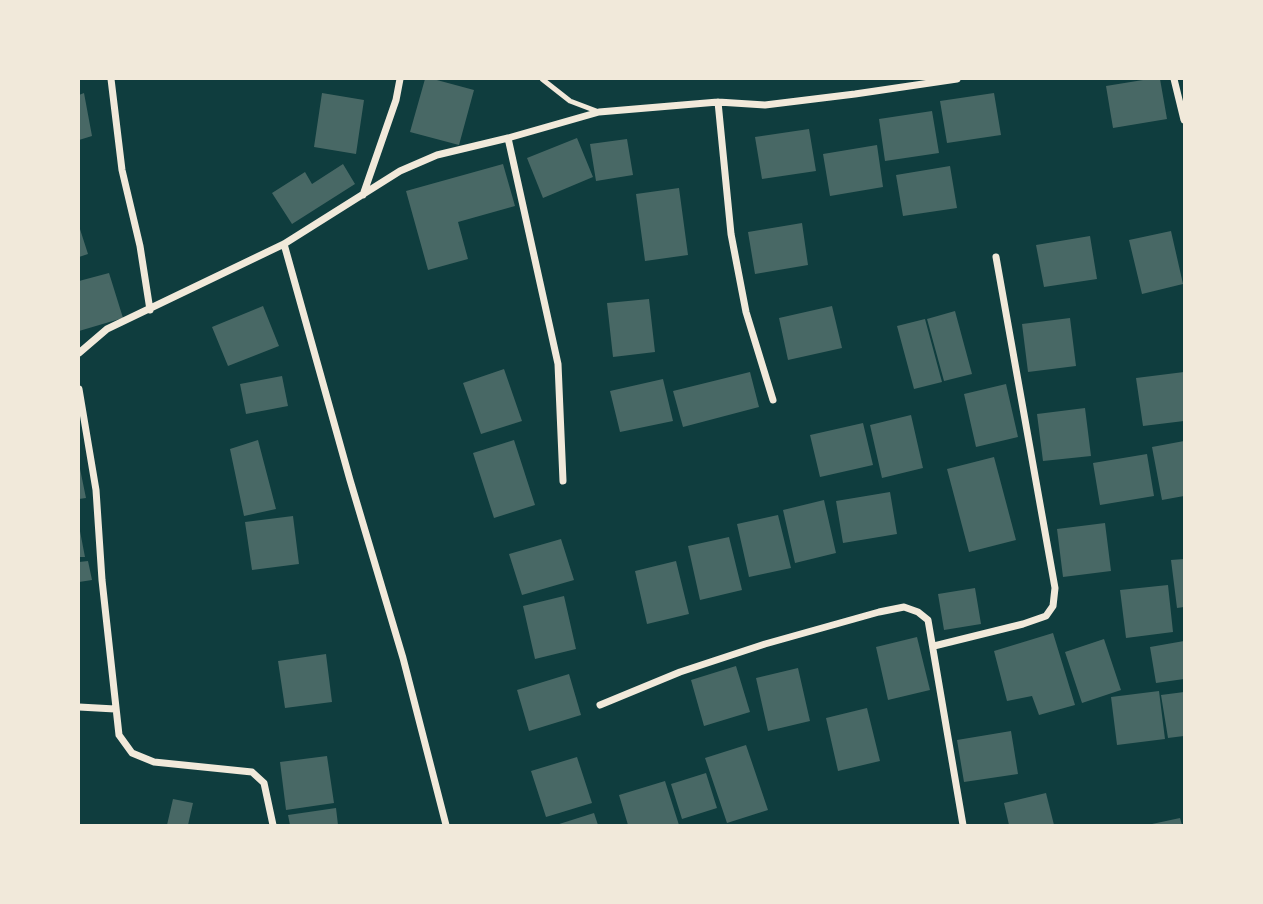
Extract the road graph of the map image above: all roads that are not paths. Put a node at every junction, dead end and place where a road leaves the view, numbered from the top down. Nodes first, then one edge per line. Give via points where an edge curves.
1 (111, 79) edge
2 (400, 79) edge
3 (542, 79) edge
4 (957, 79) edge
5 (1174, 79) edge
6 (718, 102) junction
7 (599, 112) junction
8 (1184, 120) edge
9 (508, 138) junction
10 (362, 195) junction
11 (284, 244) junction
12 (996, 257) dead end
13 (150, 310) junction
14 (79, 353) edge
15 (79, 389) edge
16 (773, 400) dead end
17 (563, 481) dead end
18 (934, 646) junction
19 (600, 705) dead end
20 (79, 707) edge
21 (115, 709) junction
22 (273, 825) edge
23 (446, 825) edge
24 (963, 825) edge

1 - 13 street via 122,170
2 - 10 street
3 - 7 lane via 570,101
4 - 6 street via 765,104
5 - 8 street
6 - 7 street
6 - 16 street via 731,234 746,312
7 - 9 street
9 - 10 street via 437,155
9 - 17 street via 558,364
10 - 11 street
11 - 13 street
11 - 23 street
12 - 18 street via 1055,588 1053,607 1046,616 1023,624
13 - 14 street via 107,330
15 - 21 street via 96,490
18 - 19 street via 928,620 904,607 892,609 765,644
18 - 24 street
20 - 21 street
21 - 22 street via 119,735 132,753 154,762 252,772 264,783

